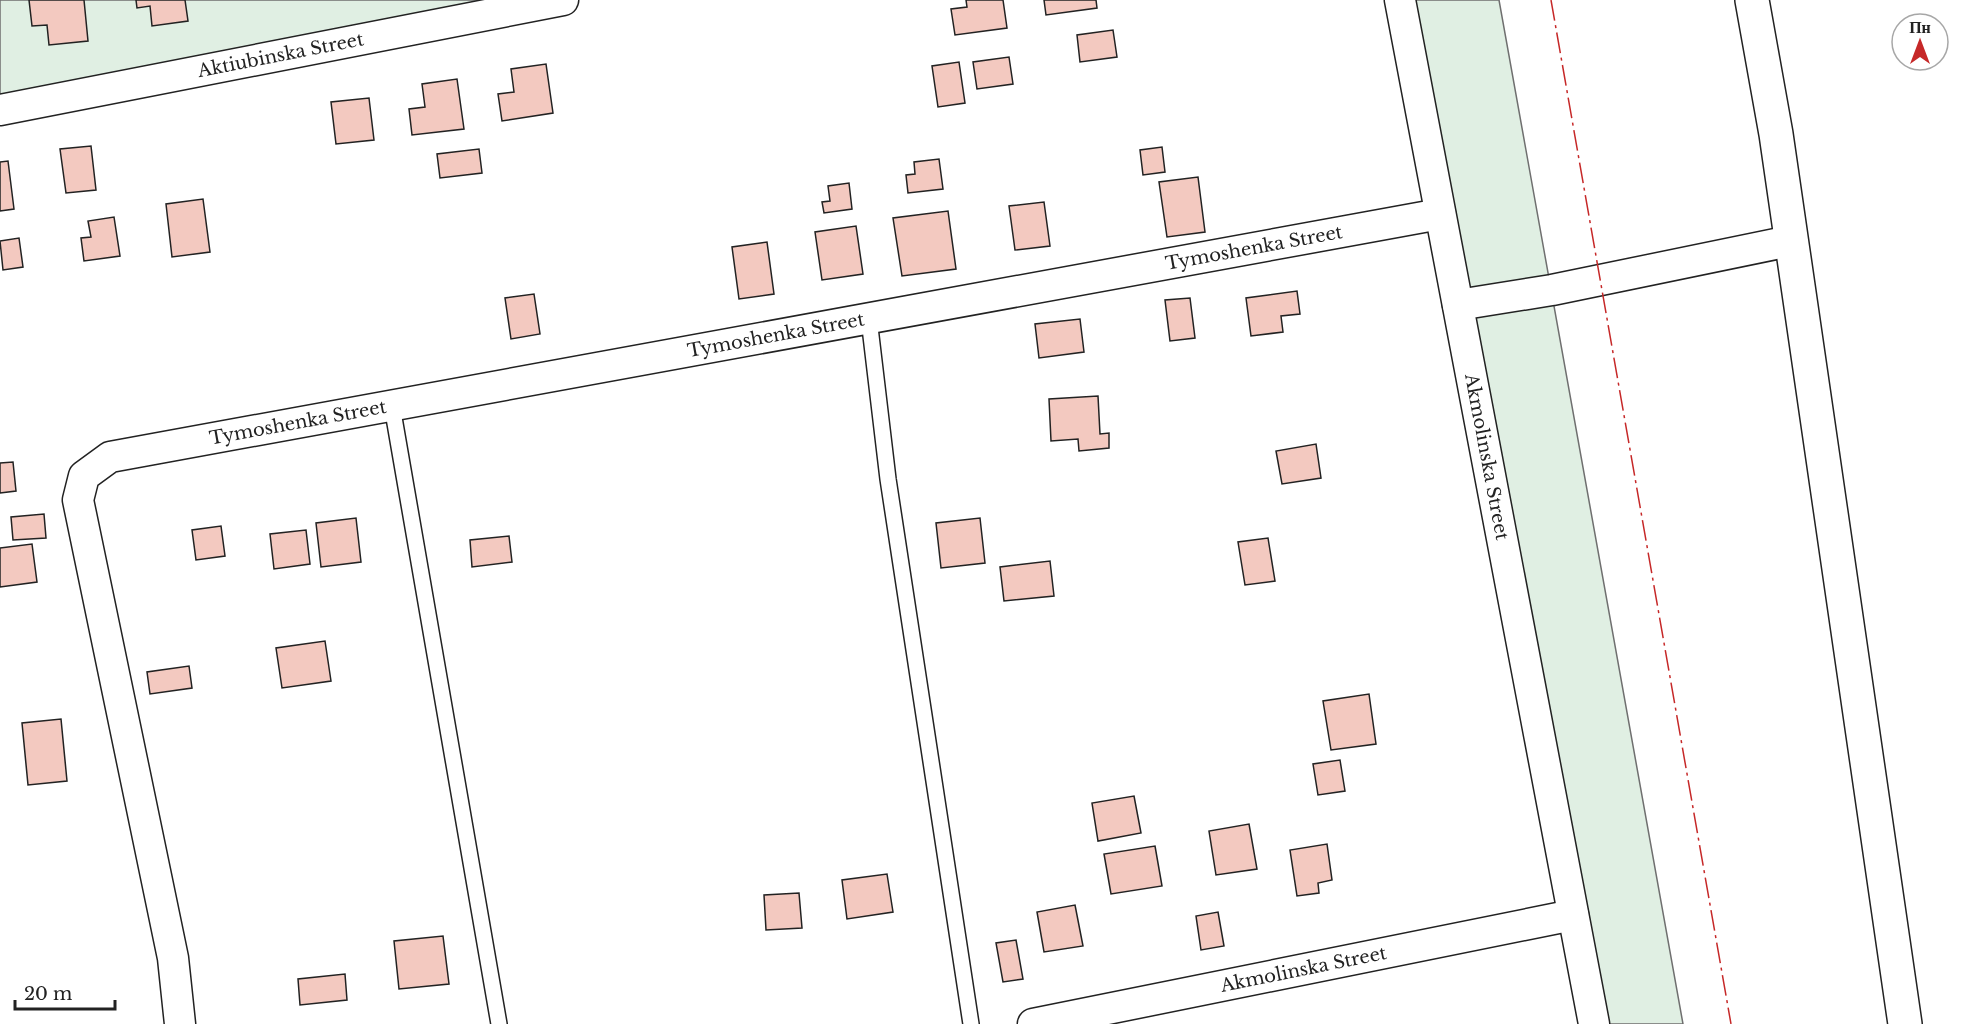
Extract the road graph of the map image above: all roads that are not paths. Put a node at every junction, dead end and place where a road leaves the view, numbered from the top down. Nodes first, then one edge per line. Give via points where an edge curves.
1 (563, 0) edge
2 (1400, 0) edge
3 (1752, 0) edge
4 (0, 110) edge
5 (1440, 214) junction
6 (1790, 241) junction
7 (1458, 305) junction
8 (869, 319) junction
9 (392, 406) junction
10 (1573, 915) junction
11 (180, 1024) edge
12 (499, 1024) edge
13 (971, 1024) edge
14 (1033, 1024) edge
15 (1594, 1024) edge
16 (1905, 1024) edge

1 - 4 street, Aktiubinska Street
2 - 5 street, Akmolinska Street
3 - 6 street
5 - 7 street, Akmolinska Street
5 - 8 street, Tymoshenka Street
6 - 7 street via 1552,290
6 - 16 street
7 - 10 street, Akmolinska Street
8 - 9 street, Tymoshenka Street
8 - 13 lane via 890,491
9 - 11 street, Tymoshenka Street via 110,457 84,476 78,500 173,958
9 - 12 lane
10 - 14 street, Akmolinska Street
10 - 15 street, Akmolinska Street

